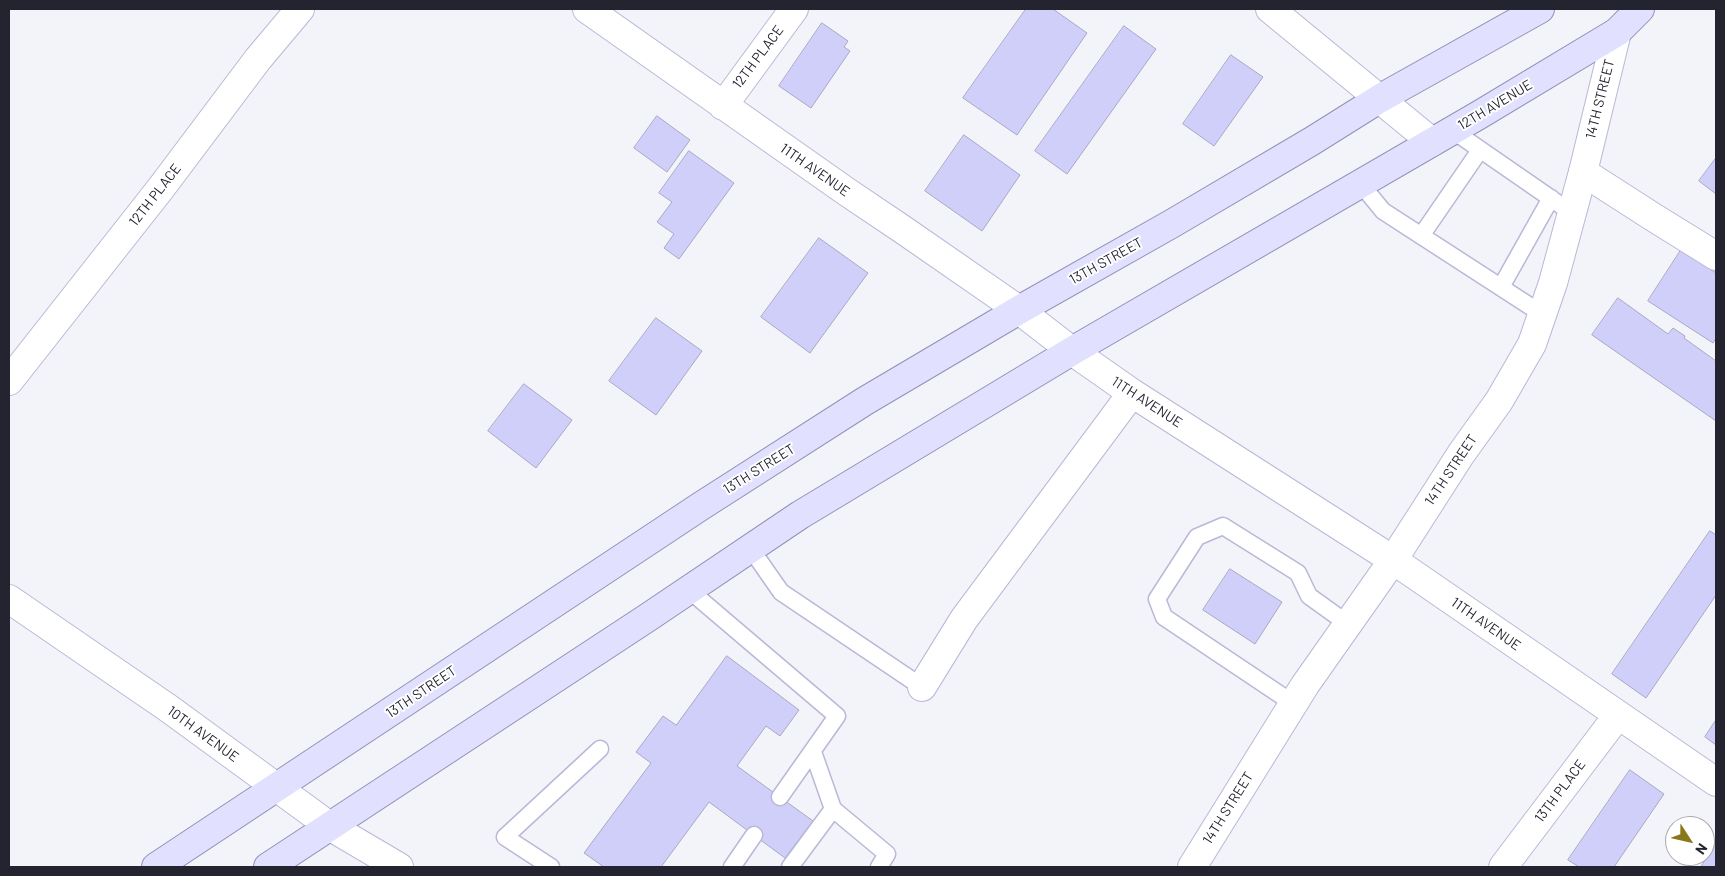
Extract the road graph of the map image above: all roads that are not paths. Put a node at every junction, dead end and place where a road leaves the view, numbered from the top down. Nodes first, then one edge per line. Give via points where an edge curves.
1 (300, 9) edge
2 (587, 9) edge
3 (794, 9) edge
4 (1270, 9) edge
5 (1540, 9) edge
6 (1640, 9) edge
7 (1621, 20) edge
8 (1379, 98) junction
9 (722, 106) junction
10 (1442, 136) junction
11 (1480, 150) junction
12 (1583, 172) junction
13 (1360, 183) junction
14 (1561, 206) junction
15 (1421, 236) junction
16 (1716, 256) edge
17 (1501, 287) junction
18 (1019, 310) junction
19 (1542, 314) junction
20 (1072, 351) junction
21 (9, 382) edge
22 (1132, 393) junction
23 (750, 549) junction
24 (1393, 560) junction
25 (689, 590) junction
26 (9, 599) edge
27 (1348, 624) junction
28 (922, 688) joint
29 (1294, 704) junction
30 (1618, 715) junction
31 (600, 749) dead end
32 (813, 752) junction
33 (1716, 782) edge
34 (277, 788) junction
35 (780, 797) dead end
36 (833, 809) junction
37 (331, 827) junction
38 (754, 835) dead end
39 (883, 860) edge
40 (156, 867) edge
41 (268, 867) edge
42 (399, 867) edge
43 (551, 867) edge
44 (732, 867) edge
45 (790, 867) edge
46 (1192, 867) edge
47 (1503, 867) edge

1 - 21 street, 12TH PLACE
2 - 9 street, 11TH AVENUE
3 - 9 street, 12TH PLACE
4 - 8 street
5 - 8 main road
6 - 7 main road
7 - 10 main road, 12TH AVENUE
7 - 12 street, 14TH STREET
8 - 10 street
8 - 18 main road, 13TH STREET via 1296,151
9 - 18 street, 11TH AVENUE
10 - 11 lane
10 - 13 main road
11 - 14 lane
11 - 15 lane
12 - 14 street, 14TH STREET
12 - 16 street
13 - 15 lane via 1383,211
13 - 20 main road
14 - 17 lane
14 - 19 street, 14TH STREET via 1553,284
15 - 17 lane
17 - 19 lane
18 - 20 street, 11TH AVENUE
18 - 34 main road, 13TH STREET via 866,401 701,506
19 - 24 street, 14TH STREET via 1532,344 1499,401 1460,454
20 - 22 street, 11TH AVENUE
20 - 23 main road via 800,515
22 - 24 street, 11TH AVENUE
22 - 28 street via 964,619
23 - 25 main road
23 - 28 lane via 781,592
24 - 27 street, 14TH STREET
24 - 30 street, 11TH AVENUE
25 - 32 lane via 836,716
25 - 37 main road
26 - 34 street, 10TH AVENUE via 168,708
27 - 29 street, 14TH STREET
27 - 29 lane via 1309,596 1298,573 1223,526 1197,538 1157,599 1164,617
29 - 46 street, 14TH STREET
30 - 33 street, 11TH AVENUE
30 - 47 street, 13TH PLACE
31 - 43 lane via 505,838
32 - 35 lane
32 - 36 lane
34 - 37 street, 10TH AVENUE
34 - 40 main road, 13TH STREET
36 - 39 lane
36 - 45 lane
37 - 41 main road
37 - 42 street, 10TH AVENUE
38 - 44 lane

